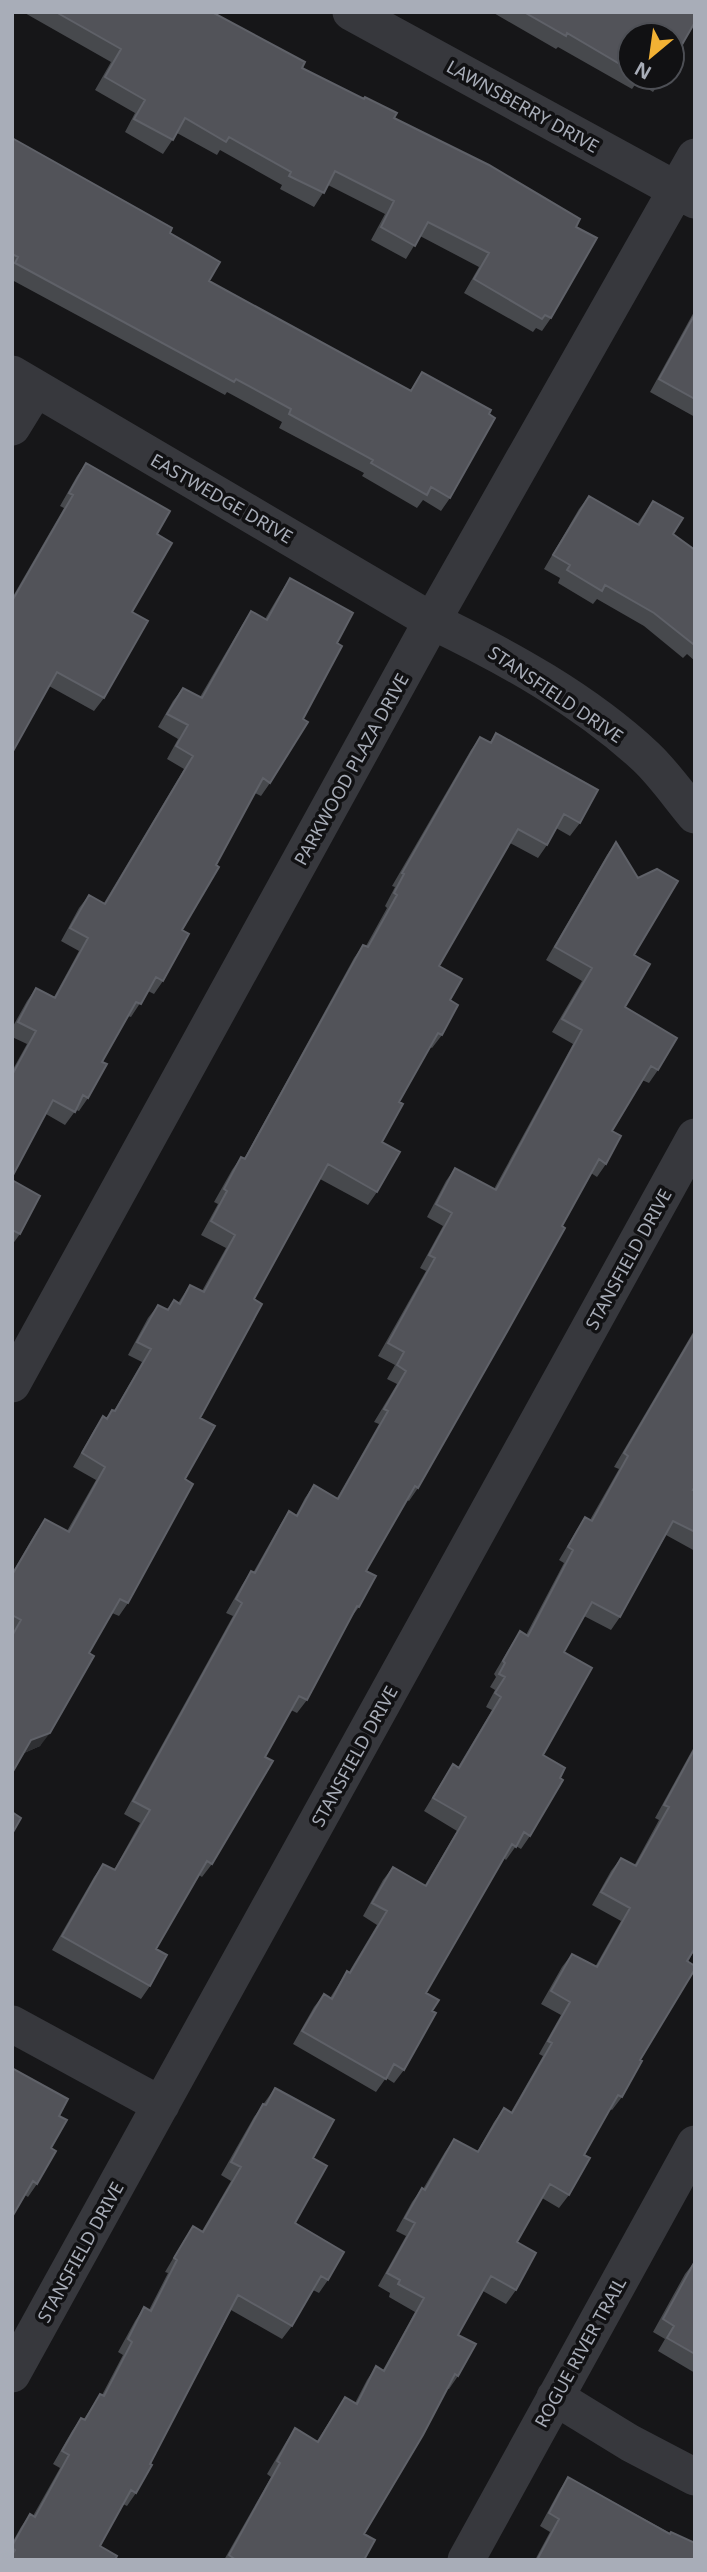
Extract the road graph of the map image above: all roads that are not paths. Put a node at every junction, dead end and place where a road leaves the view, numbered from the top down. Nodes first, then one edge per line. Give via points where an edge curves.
1 (351, 12) edge
2 (695, 157) edge
3 (685, 195) edge
4 (24, 381) edge
5 (12, 427) edge
6 (432, 621) junction
7 (695, 815) edge
8 (695, 1137) edge
9 (12, 1384) edge
10 (12, 2024) edge
11 (161, 2105) junction
12 (695, 2144) edge
13 (12, 2374) edge
14 (555, 2397) junction
15 (695, 2477) edge
16 (466, 2560) edge

1 - 3 street, LAWNSBERRY DRIVE
2 - 3 street, PARKWOOD PLAZA DRIVE
3 - 6 street, PARKWOOD PLAZA DRIVE
4 - 5 street
4 - 6 street, EASTWEDGE DRIVE
6 - 7 street, STANSFIELD DRIVE via 495,651 599,718 648,758
6 - 9 street, PARKWOOD PLAZA DRIVE
8 - 11 street, STANSFIELD DRIVE
10 - 11 street
11 - 13 street, STANSFIELD DRIVE
12 - 14 street, ROGUE RIVER TRAIL
14 - 15 street
14 - 16 street, ROGUE RIVER TRAIL

